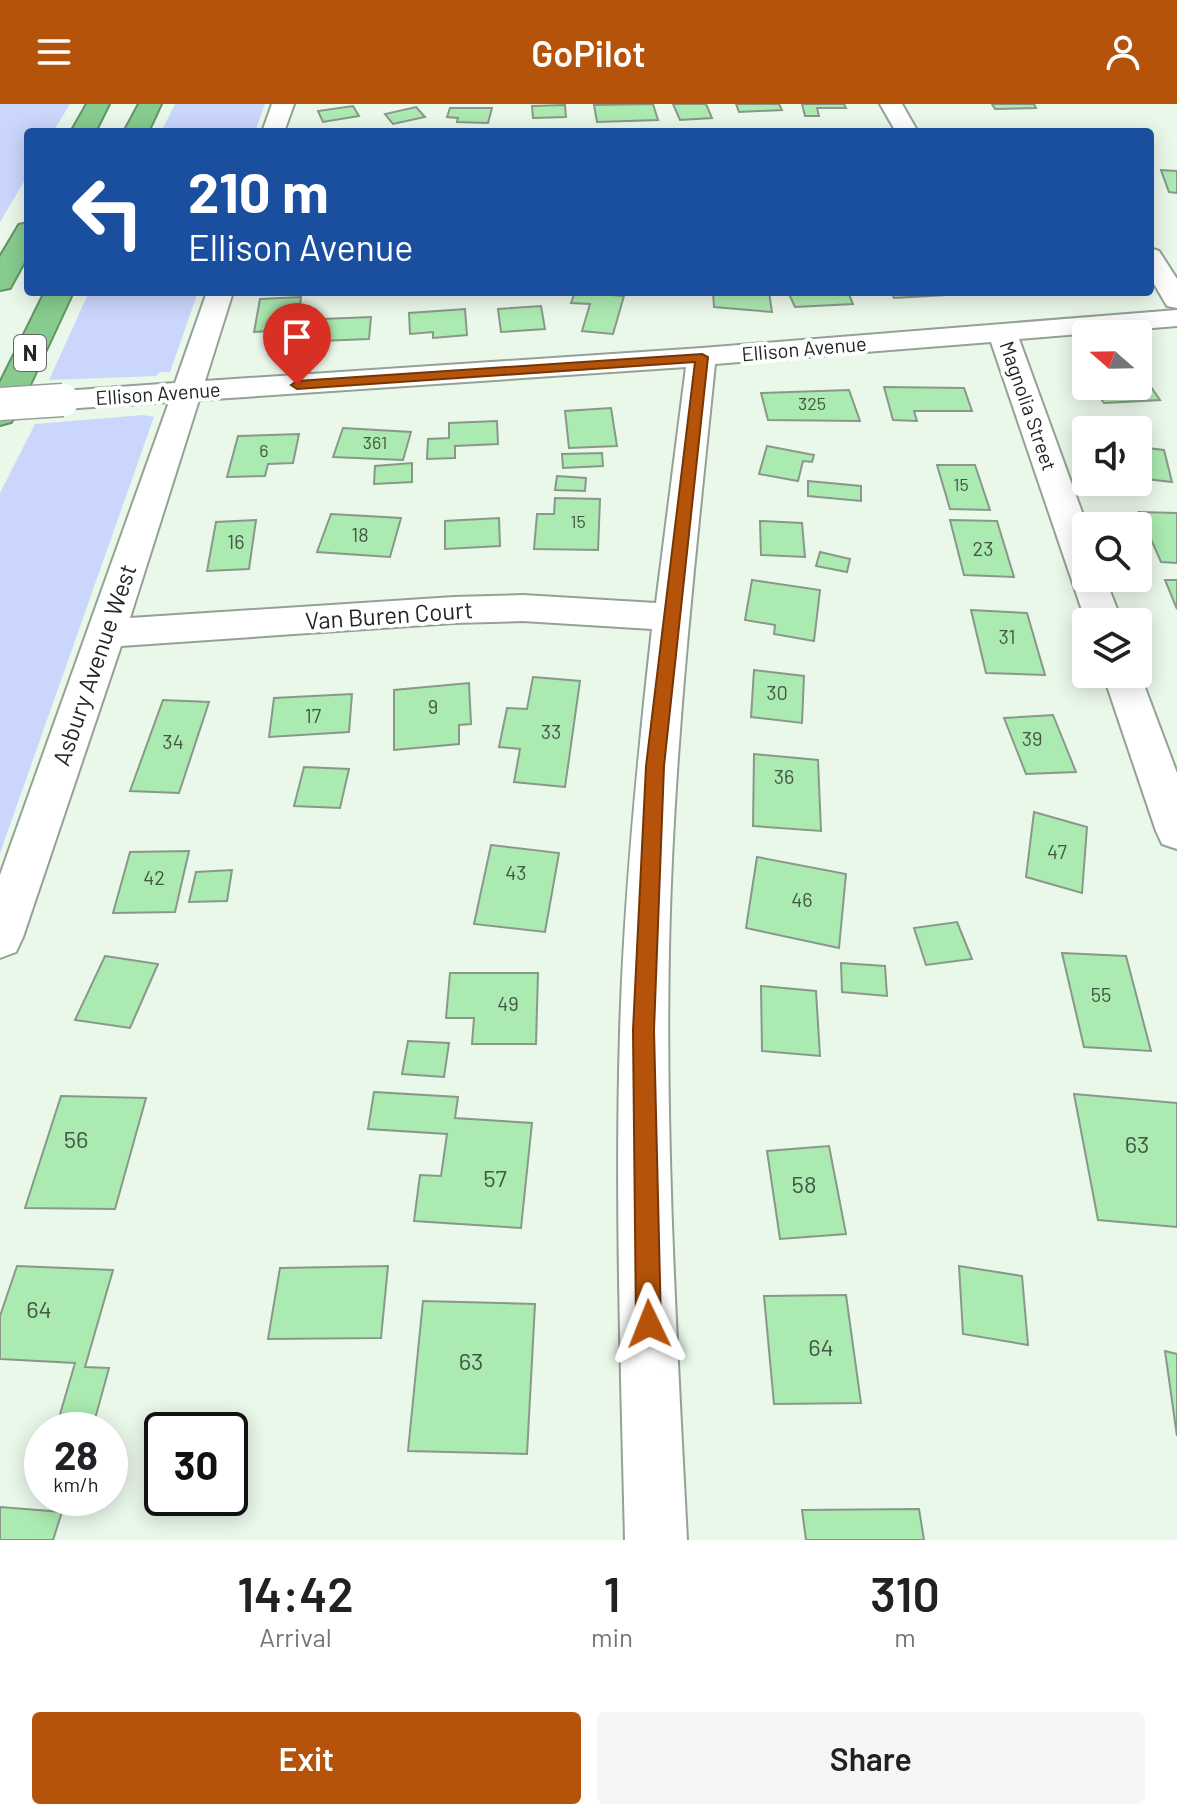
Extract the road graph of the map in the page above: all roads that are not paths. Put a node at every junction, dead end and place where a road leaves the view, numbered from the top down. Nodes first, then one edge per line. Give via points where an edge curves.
1 (98, 104) edge
2 (150, 104) edge
3 (283, 104) edge
4 (891, 104) edge
5 (85, 128) edge
6 (138, 128) edge
7 (274, 128) edge
8 (905, 128) edge
9 (24, 238) edge
10 (1154, 263) edge
11 (0, 282) edge
12 (57, 296) edge
13 (219, 296) edge
14 (1177, 300) edge
15 (1177, 318) edge
16 (1002, 332) junction
17 (702, 357) junction
18 (186, 392) junction
19 (0, 404) edge
20 (0, 415) edge
21 (1072, 531) edge
22 (671, 617) junction
23 (107, 633) junction
24 (1127, 688) edge
25 (1177, 831) edge
26 (0, 937) edge
27 (656, 1540) edge

1 - 5 highway
2 - 6 highway
3 - 7 street
4 - 8 street
9 - 11 highway
10 - 14 street
12 - 20 highway, N
13 - 18 street, Asbury Avenue West
15 - 16 street, Ellison Avenue
16 - 17 street, Ellison Avenue
16 - 21 street, Magnolia Street
17 - 18 street, Ellison Avenue
17 - 22 street
18 - 19 street, Ellison Avenue, bridge
18 - 23 street, Asbury Avenue West
22 - 23 street, Van Buren Court via 510,609
22 - 27 street via 655,766 644,1030
23 - 26 street, Asbury Avenue West
24 - 25 street

